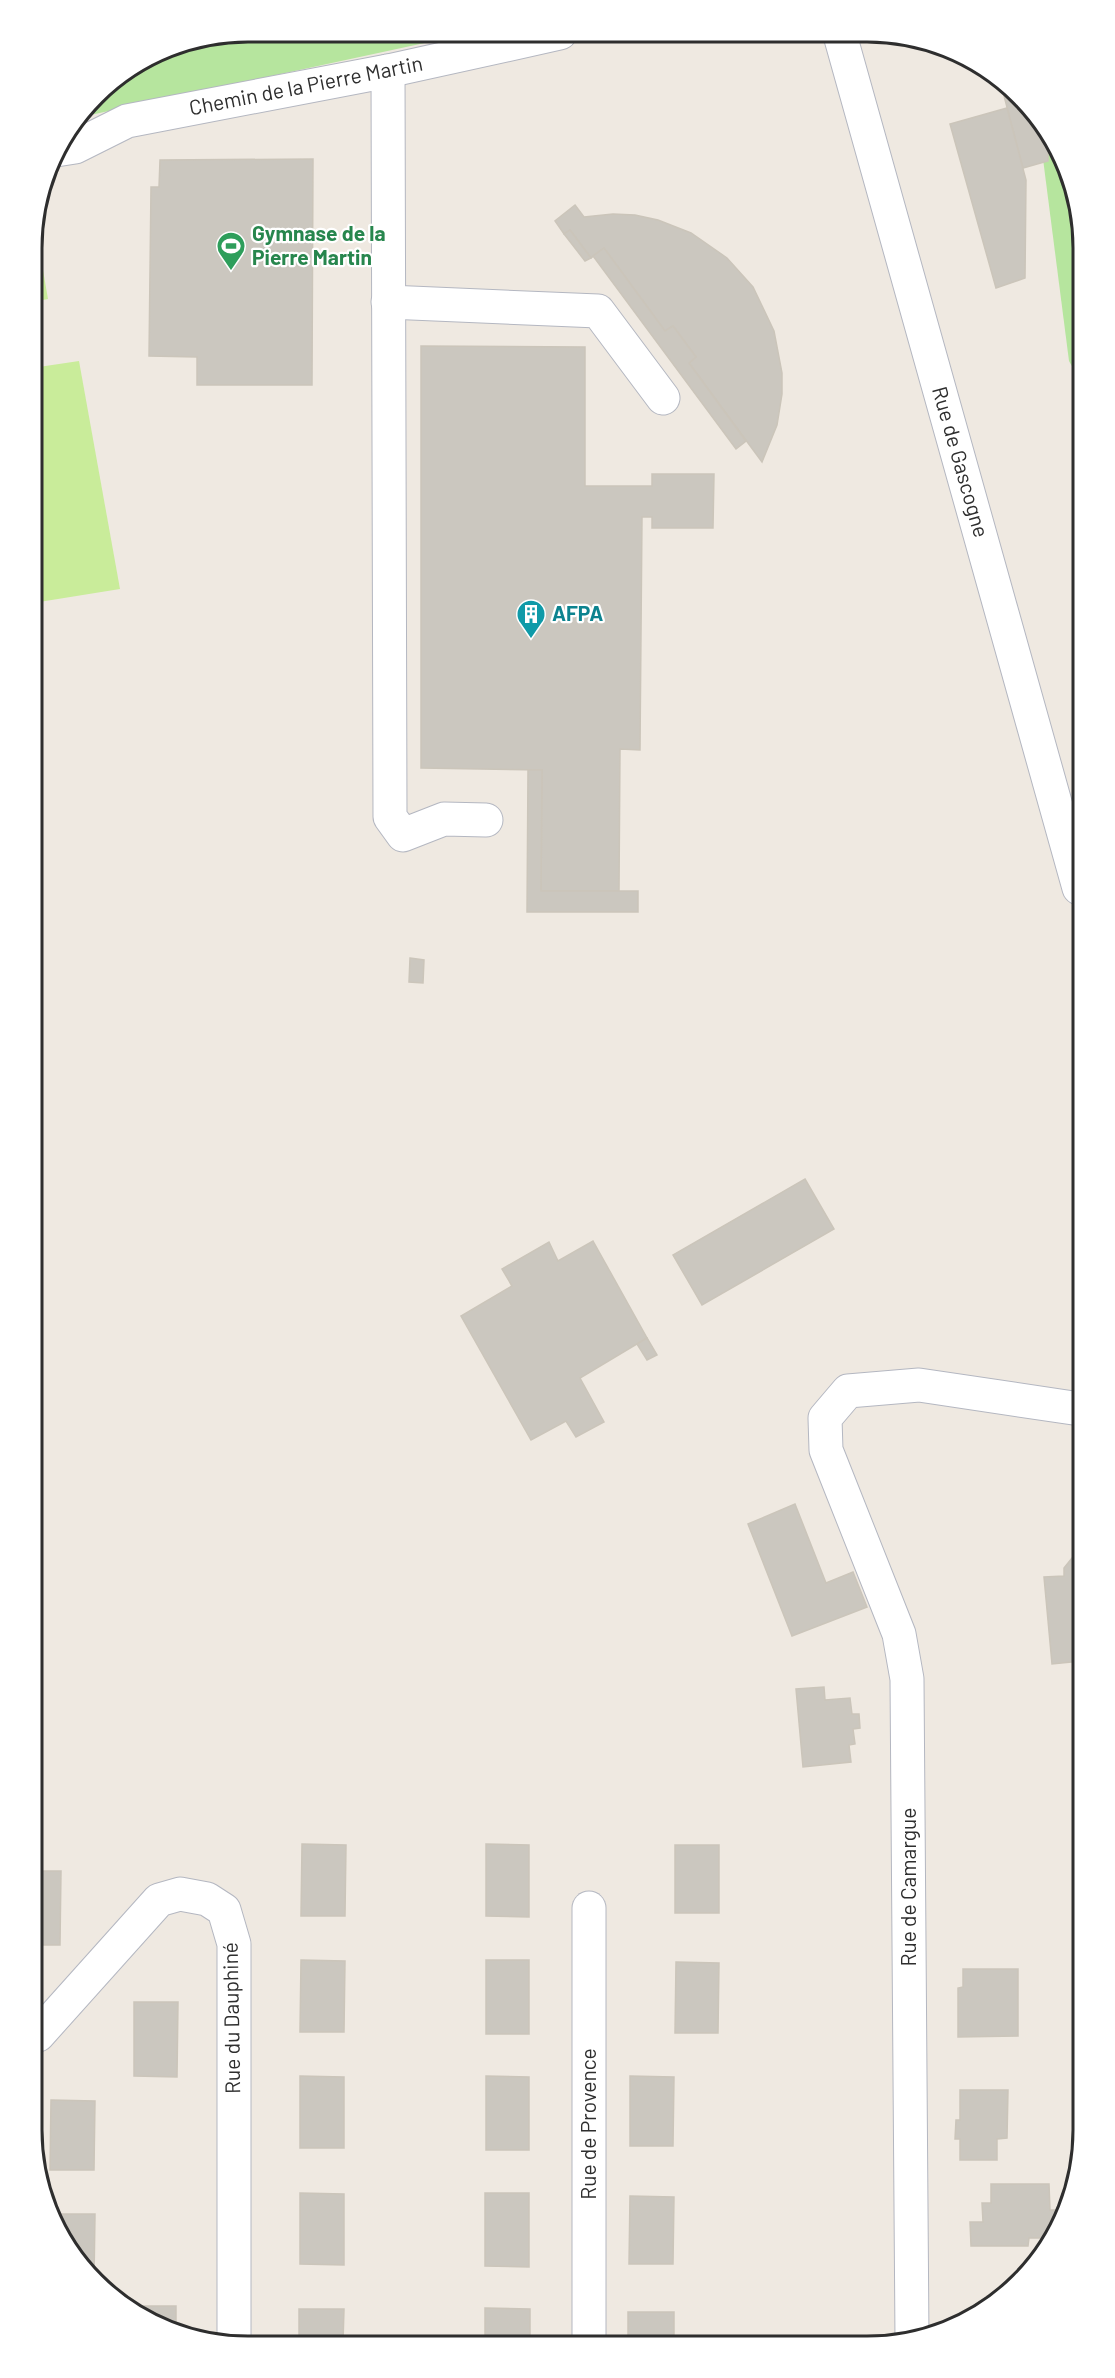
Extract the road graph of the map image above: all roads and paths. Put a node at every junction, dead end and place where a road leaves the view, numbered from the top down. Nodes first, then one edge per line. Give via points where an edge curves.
1 (519, 42) edge
2 (842, 42) edge
3 (388, 71) junction
4 (68, 148) edge
5 (388, 302) junction
6 (663, 398) dead end
7 (486, 820) dead end
8 (1073, 870) edge
9 (1073, 1407) edge
10 (589, 1908) dead end
11 (42, 2031) edge
12 (912, 2331) edge
13 (234, 2336) edge
14 (589, 2336) edge

1 - 3 street, Chemin de la Pierre Martin
2 - 8 street, Rue de Gascogne
3 - 4 street, Chemin de la Pierre Martin via 127,121
3 - 5 street
5 - 6 street via 598,311
5 - 7 street via 390,817 403,835 444,819
9 - 12 street, Rue de Camargue via 919,1384 848,1391 825,1418 826,1450 899,1634 907,1679
10 - 14 street, Rue de Provence
11 - 13 street, Rue du Dauphiné via 159,1900 180,1894 207,1899 224,1910 234,1944

